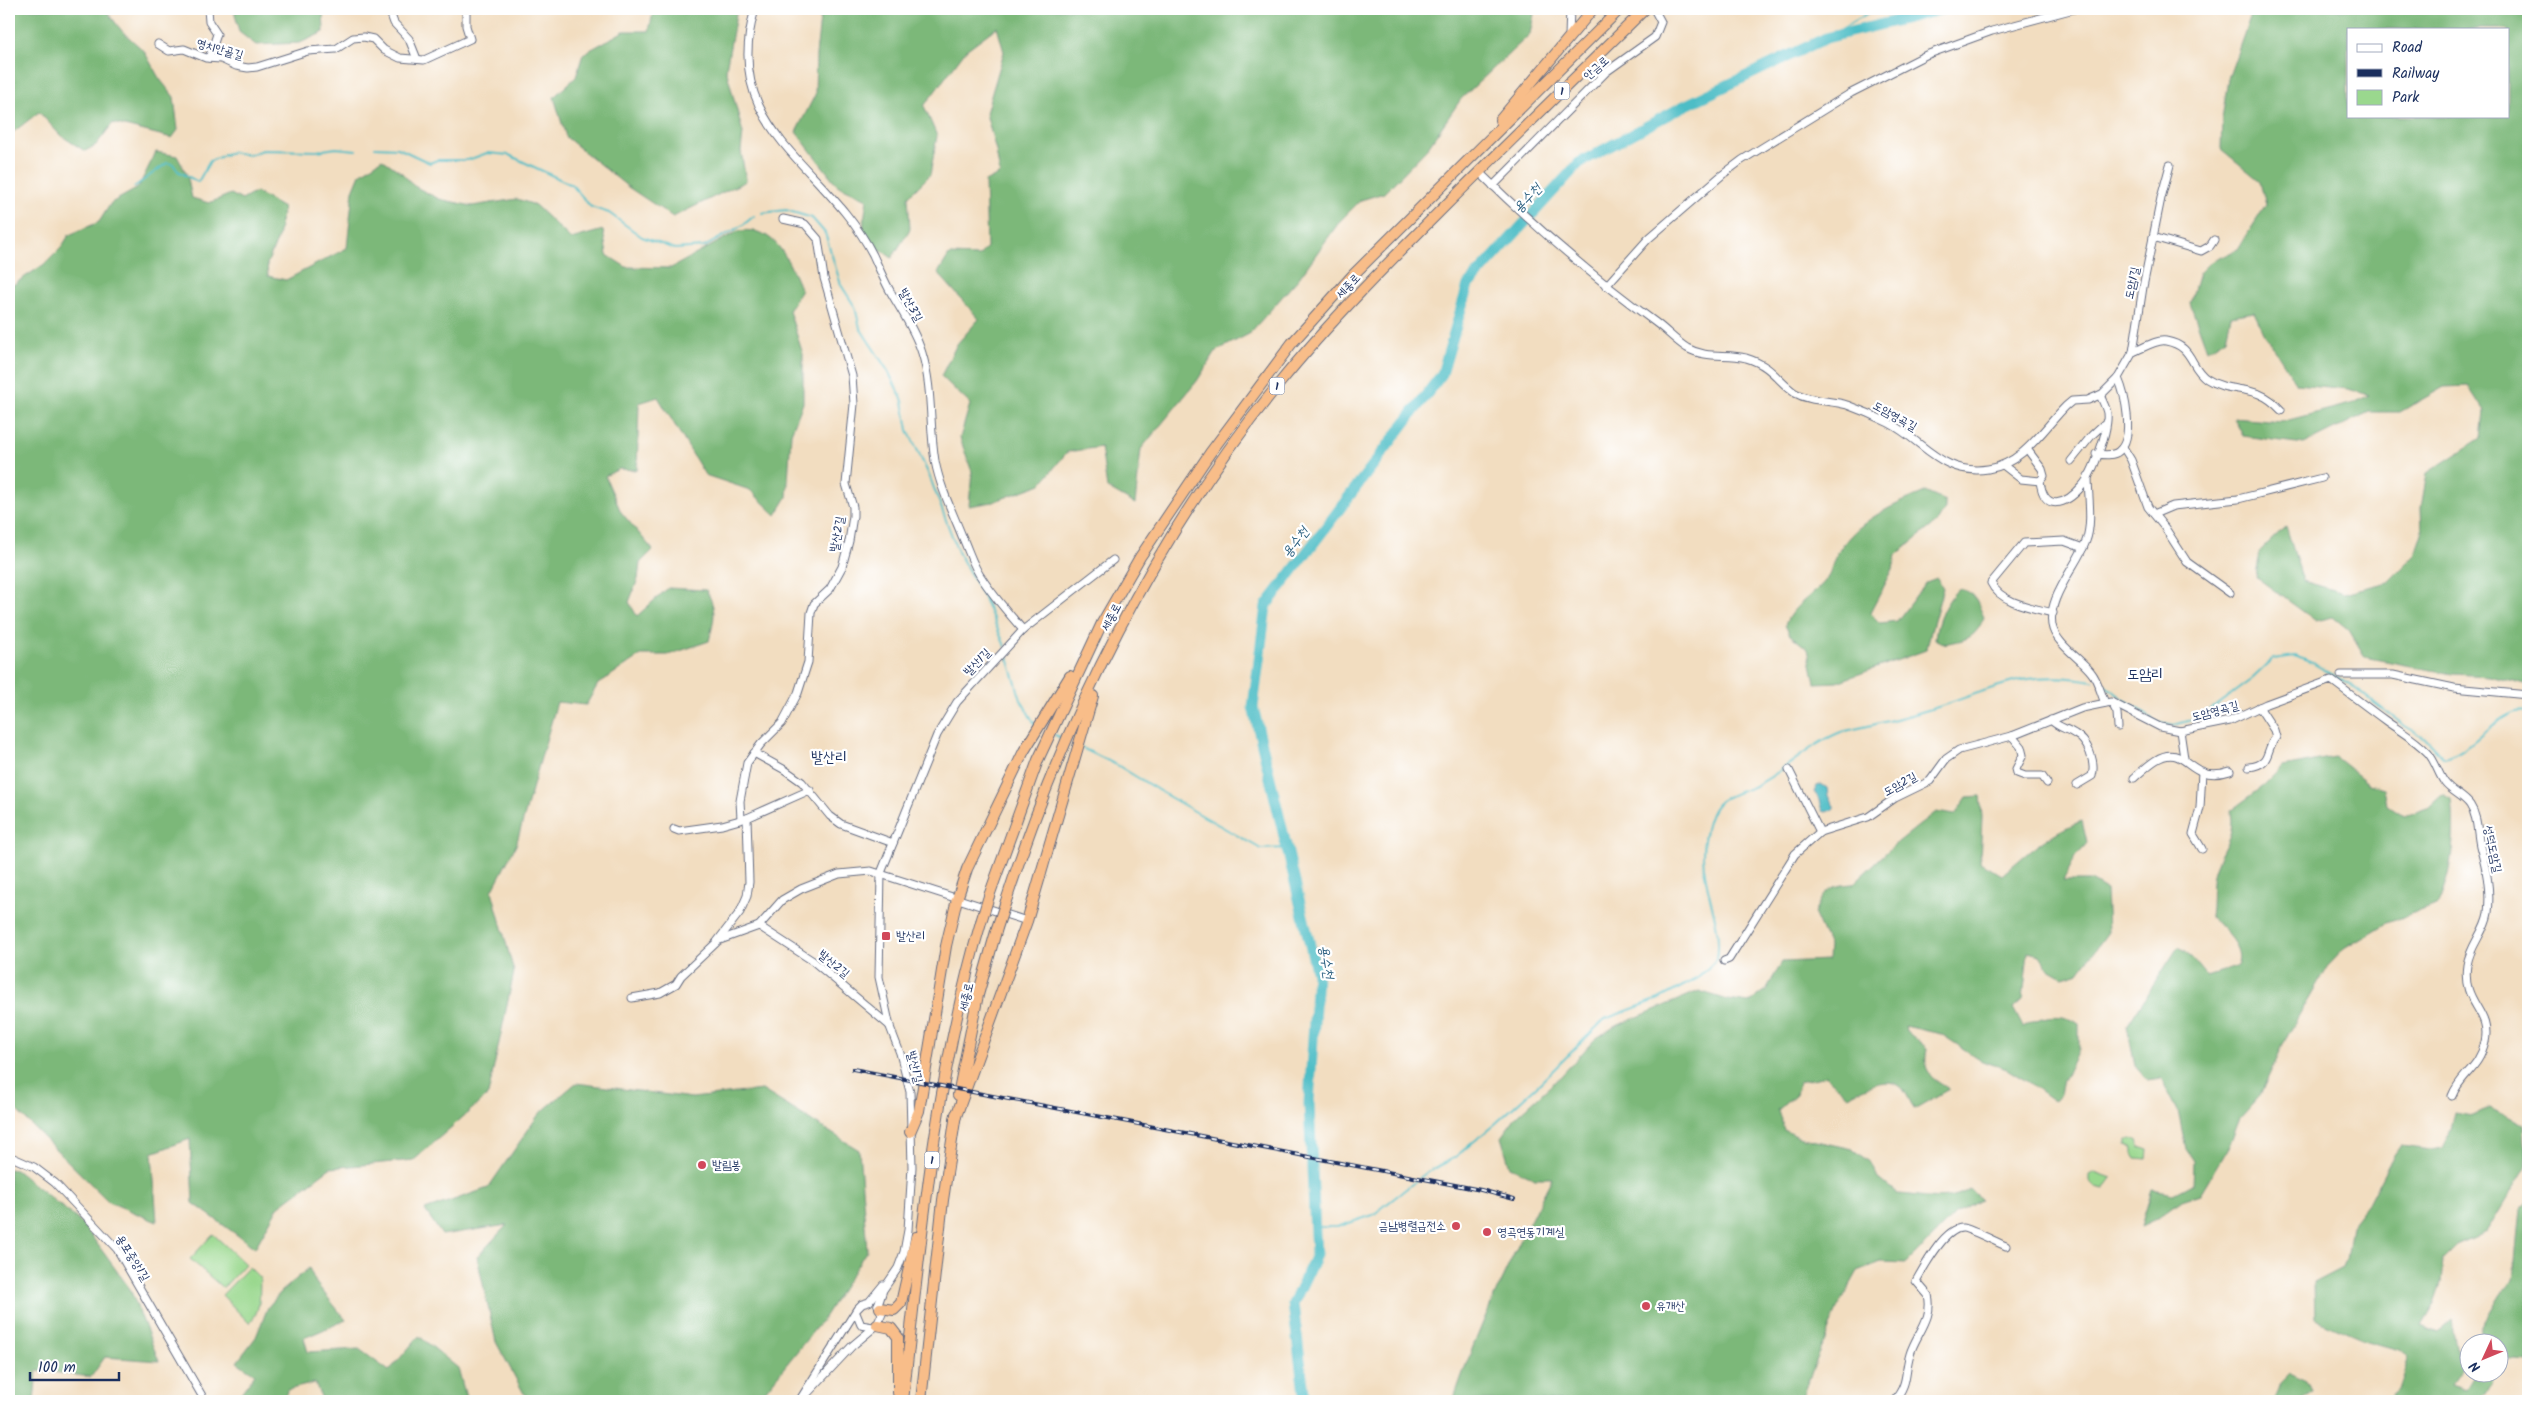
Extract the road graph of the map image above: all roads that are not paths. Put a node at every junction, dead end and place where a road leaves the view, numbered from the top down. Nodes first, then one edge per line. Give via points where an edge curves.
1 (208, 9) edge
2 (386, 9) edge
3 (466, 9) edge
4 (755, 9) edge
5 (1570, 9) edge
6 (1593, 9) edge
7 (1620, 9) edge
8 (1645, 9) edge
9 (1654, 9) edge
10 (2074, 9) edge
11 (1569, 36) junction
12 (158, 44) dead end
13 (209, 58) junction
14 (417, 59) junction
15 (2170, 165) dead end
16 (1456, 172) junction
17 (1479, 172) junction
18 (1493, 186) junction
19 (783, 219) dead end
20 (2153, 237) junction
21 (2214, 240) dead end
22 (1606, 286) junction
23 (2134, 352) junction
24 (2118, 378) junction
25 (2100, 395) junction
26 (2281, 410) dead end
27 (2106, 422) junction
28 (2123, 447) junction
29 (2027, 449) junction
30 (2096, 454) junction
31 (2071, 461) dead end
32 (2003, 465) junction
33 (2088, 476) junction
34 (2322, 478) dead end
35 (2040, 481) junction
36 (2154, 514) junction
37 (2083, 548) junction
38 (1113, 560) dead end
39 (2230, 593) dead end
40 (2053, 613) junction
41 (1023, 630) junction
42 (2340, 675) dead end
43 (2331, 680) joint
44 (2528, 695) edge
45 (2109, 703) junction
46 (2259, 707) junction
47 (1054, 712) junction
48 (2051, 720) junction
49 (1079, 722) junction
50 (2118, 728) dead end
51 (2180, 731) junction
52 (2012, 736) junction
53 (754, 754) junction
54 (2184, 758) junction
55 (2249, 767) dead end
56 (1789, 770) dead end
57 (2230, 771) dead end
58 (2202, 772) junction
59 (2134, 778) dead end
60 (2047, 783) dead end
61 (2077, 785) dead end
62 (810, 790) junction
63 (744, 818) junction
64 (674, 829) dead end
65 (1820, 832) junction
66 (893, 843) junction
67 (2202, 849) dead end
68 (881, 873) junction
69 (957, 899) junction
70 (1027, 921) junction
71 (759, 926) junction
72 (716, 943) junction
73 (1724, 961) dead end
74 (632, 998) dead end
75 (890, 1027) junction
76 (2452, 1096) dead end
77 (955, 1119) junction
78 (910, 1132) junction
79 (9, 1156) edge
80 (928, 1195) junction
81 (2006, 1246) dead end
82 (898, 1268) junction
83 (868, 1302) junction
84 (879, 1307) junction
85 (856, 1313) junction
86 (875, 1326) junction
87 (800, 1400) edge
88 (205, 1401) edge
89 (898, 1401) edge
90 (903, 1401) edge
91 (920, 1401) edge
92 (1894, 1401) edge

1 - 13 street via 209,22 217,34
2 - 14 street via 409,38
3 - 14 street, 영치안골길 via 470,39 424,60
4 - 41 street, 발산3길 via 750,32 749,66 753,95 780,139 859,230 912,331 930,382 931,430 939,480 975,567
5 - 11 street
6 - 11 highway
7 - 16 highway, 세종로 / 1
8 - 17 highway, 세종로 / 1
9 - 18 street, 안금로 via 1661,22 1655,37 1606,72
10 - 22 street via 1992,31 1926,55 1851,93 1742,160 1648,239
11 - 16 highway
12 - 13 street, 영치안골길 via 169,51 184,49
13 - 14 street, 영치안골길 via 236,66 257,67 308,51 336,49 353,38 364,37 373,39 391,55
15 - 20 street, 도암1길
16 - 47 highway, 세종로 / 1 via 1352,276 1260,383 1140,557
17 - 18 street, 도암영곡길
17 - 49 highway, 세종로 / 1 via 1363,288 1276,387 1183,519 1117,632
18 - 22 street, 도암영곡길
19 - 53 street, 발산2길 via 805,224 818,239 824,278 852,376 854,404 846,484 853,516 842,567 830,589 814,604 811,612 808,662 798,693 782,723
20 - 21 street via 2201,251
20 - 23 street, 도암1길 via 2138,310
22 - 32 street, 도암영곡길 via 1688,349 1756,362 1771,369 1795,392 1813,400 1846,405 1888,422 1940,461 1970,469 1986,470
23 - 24 street, 도암1길
23 - 26 street via 2164,340 2174,343 2188,352 2207,379 2260,393
24 - 25 street, 도암1길
24 - 28 street via 2128,411
25 - 27 street via 2107,412
25 - 29 street, 도암영곡길 via 2072,401
27 - 30 street
27 - 31 street
28 - 30 street via 2110,455
28 - 36 street
29 - 32 street, 도암영곡길
29 - 35 street via 2042,469 2044,476
30 - 33 street
32 - 35 street via 2021,478
33 - 35 street via 2072,495 2053,503 2042,494
33 - 37 street via 2089,522
34 - 36 street via 2238,499 2173,506
36 - 39 street via 2187,562
37 - 40 street via 2062,585
37 - 40 street via 2064,541 2024,543 1991,583 1994,590 2003,596
38 - 41 street, 발산1길
40 - 45 street via 2053,629 2093,673
41 - 66 street, 발산1길 via 969,686 946,719
42 - 44 street via 2393,675 2454,688
43 - 46 street, 도암영곡길
43 - 76 street, 성덕도암길 via 2428,753 2442,779 2466,801 2474,814 2489,888 2484,924 2470,950 2466,985 2487,1026 2479,1061 2460,1080
45 - 48 street, 도암2길 via 2082,708
45 - 50 street via 2117,713
45 - 51 street, 도암영곡길 via 2160,727
46 - 51 street, 도암영곡길 via 2230,721
46 - 55 street via 2276,736 2267,759 2262,764
47 - 69 highway via 1024,751 967,868
47 - 80 highway, 세종로 / 1, bridge via 981,922 962,987 943,1084
48 - 52 street, 도암2길
48 - 61 street via 2058,727 2077,734 2093,759 2092,776
49 - 70 highway via 1068,774
49 - 77 highway, 세종로 / 1, bridge via 1055,768 1024,844 997,928 978,995
51 - 54 street
52 - 60 street via 2023,755 2017,773 2042,776
52 - 65 street, 도암2길 via 1959,750 1946,759 1930,781 1895,798 1868,817
53 - 62 street via 785,770
53 - 63 street, 발산2길 via 747,763 743,780 740,801
54 - 58 street
54 - 59 street via 2160,758
56 - 65 street
57 - 58 street via 2218,774
58 - 67 street via 2200,808 2193,834
62 - 63 street
62 - 66 street via 830,816 841,824
63 - 64 street via 722,825
63 - 72 street, 발산2길 via 750,862 747,896 740,912
65 - 73 street, 도암2길 via 1795,854
66 - 68 street, 발산1길
68 - 69 street
68 - 71 street via 839,874 782,900
68 - 75 street, 발산1길 via 879,977
69 - 70 street
69 - 78 highway via 919,1111
70 - 77 highway
71 - 72 street, 발산2길
71 - 75 street, 발산2길 via 813,961
72 - 74 street, 발산2길 via 676,984 660,993
75 - 78 street, 발산1길 via 910,1092
77 - 91 highway, 세종로 / 1
78 - 82 street, 발산1길 via 908,1230
79 - 88 street, 용포중앙1길 via 55,1183 117,1249
80 - 84 highway via 902,1303 894,1310
80 - 90 highway, 세종로 / 1
81 - 92 street via 1959,1228 1948,1234 1937,1247 1916,1281 1928,1295 1929,1308 1924,1327 1910,1354 1905,1387
82 - 83 street
82 - 84 street via 883,1290
83 - 84 street
83 - 85 street via 862,1304
84 - 86 street via 882,1314
85 - 86 street via 862,1325
85 - 87 street
86 - 87 street
86 - 89 highway via 890,1328 898,1336

